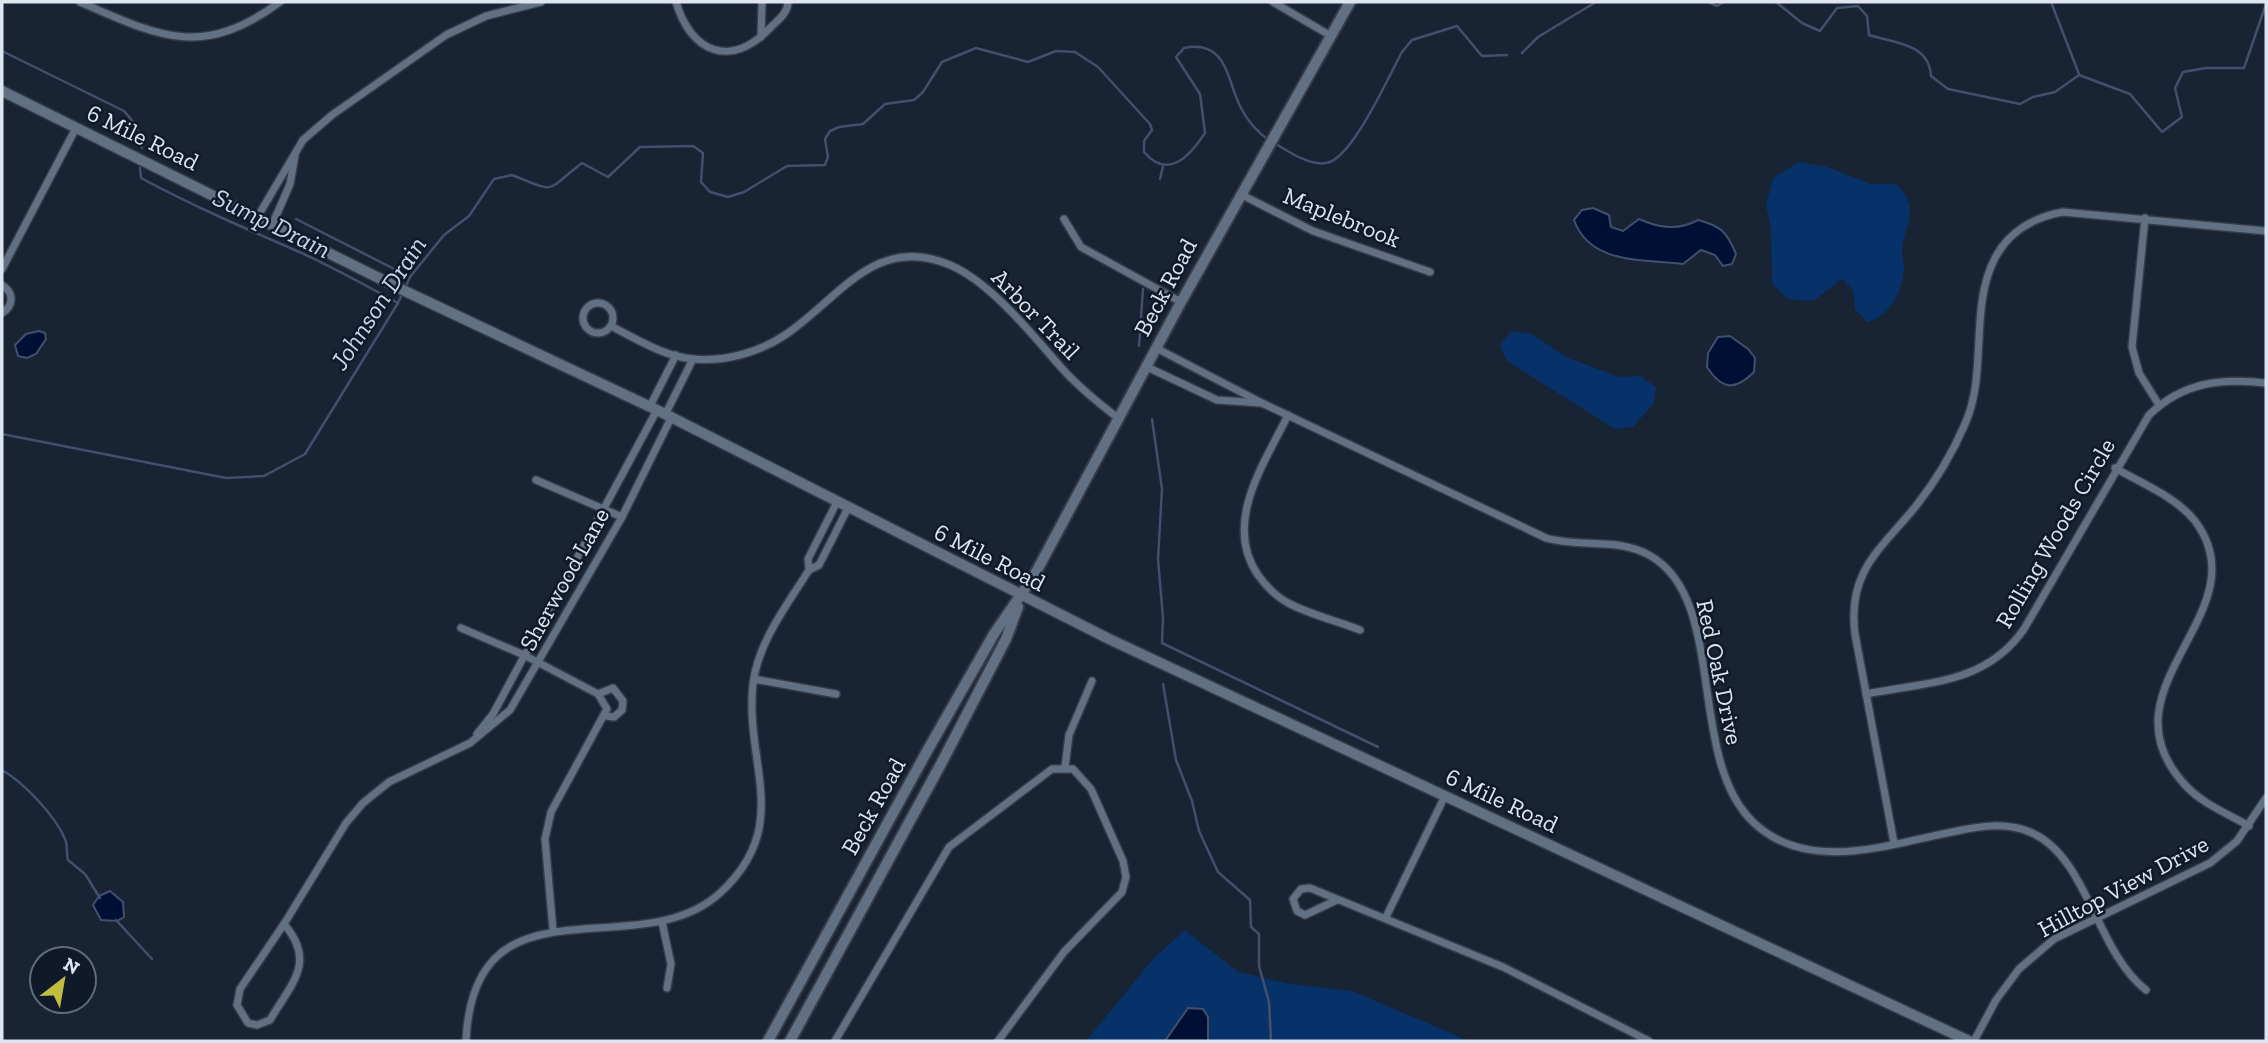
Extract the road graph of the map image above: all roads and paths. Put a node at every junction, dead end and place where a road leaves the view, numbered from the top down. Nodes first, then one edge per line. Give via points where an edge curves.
1 (80, 2) edge
2 (280, 2) edge
3 (541, 2) edge
4 (676, 2) edge
5 (762, 2) edge
6 (788, 2) edge
7 (1273, 2) edge
8 (1350, 2) edge
9 (514, 5) edge
10 (1331, 36) junction
11 (761, 38) junction
12 (2, 91) edge
13 (76, 128) junction
14 (295, 152) junction
15 (1240, 194) junction
16 (258, 216) junction
17 (2145, 218) junction
18 (1064, 219) dead end
19 (272, 223) junction
20 (2266, 231) edge
21 (2, 268) edge
22 (1430, 272) dead end
23 (2, 285) edge
24 (1181, 302) junction
25 (2, 313) edge
26 (611, 326) junction
27 (1156, 348) junction
28 (676, 355) junction
29 (693, 359) junction
30 (1147, 367) junction
31 (2266, 383) edge
32 (1262, 403) junction
33 (2159, 405) junction
34 (661, 412) junction
35 (1288, 415) junction
36 (1118, 418) junction
37 (2115, 468) junction
38 (536, 480) dead end
39 (837, 502) junction
40 (848, 508) junction
41 (606, 509) junction
42 (622, 517) junction
43 (808, 570) junction
44 (1022, 595) junction
45 (461, 628) dead end
46 (1360, 630) dead end
47 (524, 655) junction
48 (538, 664) junction
49 (754, 679) junction
50 (1092, 681) dead end
51 (598, 694) junction
52 (836, 694) dead end
53 (1866, 694) junction
54 (606, 716) junction
55 (470, 743) junction
56 (1065, 767) junction
57 (1445, 796) junction
58 (2266, 798) edge
59 (2249, 826) junction
60 (1894, 843) junction
61 (1337, 900) junction
62 (1386, 917) junction
63 (2095, 919) junction
64 (662, 922) junction
65 (285, 924) junction
66 (553, 930) junction
67 (667, 988) dead end
68 (2147, 990) dead end
69 (466, 1041) edge
70 (768, 1041) edge
71 (790, 1041) edge
72 (835, 1041) edge
73 (998, 1041) edge
74 (1649, 1041) edge
75 (1969, 1041) edge

1 - 2 street via 149,32 199,38 240,27
3 - 9 street
4 - 11 street via 683,25 704,45 741,51
5 - 11 street
6 - 11 street
7 - 10 street
8 - 10 main road, Beck Road
9 - 14 street via 438,40 312,131
10 - 15 main road, Beck Road
12 - 13 street, 6 Mile Road
13 - 16 street, 6 Mile Road
13 - 21 street
14 - 16 street
14 - 19 street via 290,184
15 - 22 street, Maplebrook via 1312,230
15 - 24 main road, Beck Road
16 - 19 street, 6 Mile Road
17 - 20 street
17 - 33 street via 2133,347 2139,373
17 - 53 street via 2076,211 2051,214 2020,229 1997,256 1986,285 1966,423 1927,492 1876,550 1858,586 1853,624
18 - 24 street via 1081,247
19 - 34 street, 6 Mile Road
23 - 25 street via 12,298
24 - 27 main road, Beck Road
26 - 26 street, Arbor Trail via 613,316 604,304 586,308 584,322 590,330 603,332
26 - 28 street, Arbor Trail
27 - 30 main road, Beck Road
27 - 32 street, Red Oak Drive
28 - 29 street, Arbor Trail
28 - 34 street
29 - 34 street
29 - 36 street, Arbor Trail via 737,355 773,342 864,270 890,260 920,257 972,276 1087,394
30 - 32 street, Red Oak Drive via 1217,400
30 - 36 main road, Beck Road
31 - 33 street, Rolling Woods Circle via 2202,383
32 - 35 street, Red Oak Drive
33 - 37 street, Rolling Woods Circle via 2140,425
34 - 39 street, 6 Mile Road
34 - 41 street, Sherwood Lane
34 - 42 street, Sherwood Lane
35 - 46 street via 1248,500 1244,534 1250,560 1265,584 1289,604
35 - 60 street, Red Oak Drive via 1546,538 1624,546 1656,559 1675,577 1689,602 1721,766 1743,811 1772,836 1809,851 1840,852
36 - 44 main road, Beck Road
37 - 53 street, Rolling Woods Circle via 2024,629 2002,656 1966,674
37 - 59 street via 2181,507 2205,539 2211,566 2209,595 2164,682 2160,731 2168,760 2186,786
38 - 41 street
39 - 40 street, 6 Mile Road
39 - 43 street via 808,559
40 - 43 street via 819,565
40 - 44 street, 6 Mile Road
41 - 42 street
41 - 47 street, Sherwood Lane
42 - 48 street, Sherwood Lane
43 - 49 street via 766,641
44 - 57 street, 6 Mile Road
44 - 70 main road, Beck Road via 926,753
44 - 71 main road, Beck Road via 1006,639
45 - 47 street
47 - 48 street
47 - 55 street, Sherwood Lane via 493,714
48 - 51 street
48 - 55 street, Sherwood Lane via 510,710
49 - 52 street
49 - 64 street via 752,705 764,795 757,837 740,873 720,893 704,906
50 - 56 street via 1069,735
51 - 54 street
51 - 54 street via 612,688 623,701 622,709
53 - 60 street
54 - 66 street via 547,825
55 - 65 street, Sherwood Lane via 389,782 363,803
56 - 72 street via 1038,778 949,847
56 - 73 street via 1081,775 1090,789 1126,877 1122,892 1064,952
57 - 62 street
57 - 75 street, 6 Mile Road
58 - 59 street, Hilltop View Drive
59 - 63 street, Hilltop View Drive via 2230,849 2210,863
60 - 63 street, Red Oak Drive via 1988,825 2029,831 2065,860
61 - 61 street via 1306,888 1297,891 1293,899 1297,911 1305,915
61 - 62 street
62 - 74 street via 1526,977
63 - 68 street, Red Oak Drive via 2128,976
63 - 75 street, Hilltop View Drive via 2054,939 2019,970
64 - 66 street
64 - 67 street via 671,964
65 - 65 street, Sherwood Lane via 240,989 237,1005 248,1023 270,1020 301,966 302,950
66 - 69 street via 497,955 475,987

